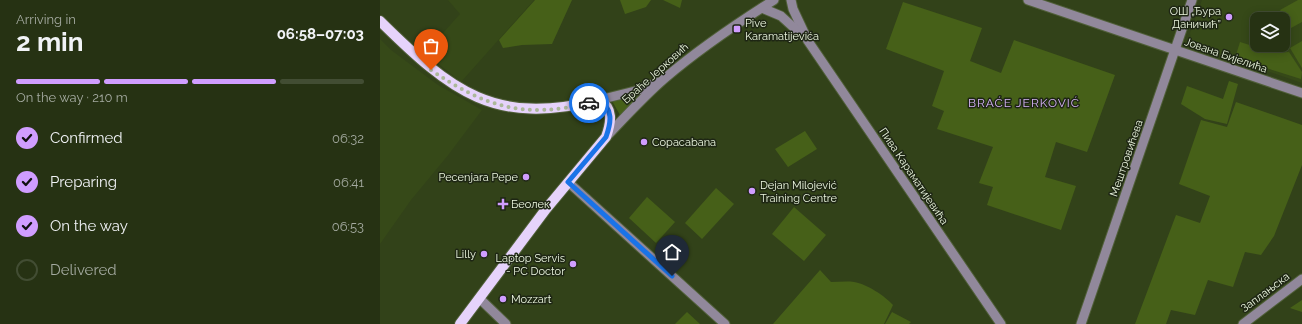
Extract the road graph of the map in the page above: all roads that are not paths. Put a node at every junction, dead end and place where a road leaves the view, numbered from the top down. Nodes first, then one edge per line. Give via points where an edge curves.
1 (774, 0) edge
2 (790, 0) edge
3 (1028, 0) edge
4 (1192, 0) edge
5 (762, 8) junction
6 (380, 21) edge
7 (808, 41) junction
8 (1174, 50) junction
9 (664, 79) junction
10 (1302, 93) edge
11 (598, 100) junction
12 (606, 137) junction
13 (568, 182) junction
14 (1302, 279) edge
15 (479, 298) junction
16 (460, 324) edge
17 (506, 324) edge
18 (725, 324) edge
19 (1000, 324) edge
20 (1081, 324) edge
21 (1243, 324) edge

1 - 5 street, Браће Јерковић
2 - 7 street, Пива Караматијевића
3 - 8 street, Јована Бијелића
4 - 8 street, Мештровићева
5 - 7 street, Пива Караматијевића via 781,16
5 - 9 street, Браће Јерковић via 699,50
6 - 11 main road via 431,70 486,102 512,108 541,110
7 - 19 street, Пива Караматијевића
8 - 10 street, Јована Бијелића
8 - 20 street, Мештровићева
9 - 11 street via 638,90
9 - 12 street, Браће Јерковић
11 - 12 main road via 606,106 610,114
12 - 13 main road, Браће Јерковић
13 - 15 main road, Браће Јерковић
13 - 18 street
14 - 21 street, Заплањска
15 - 16 main road, Браће Јерковић
15 - 17 street

